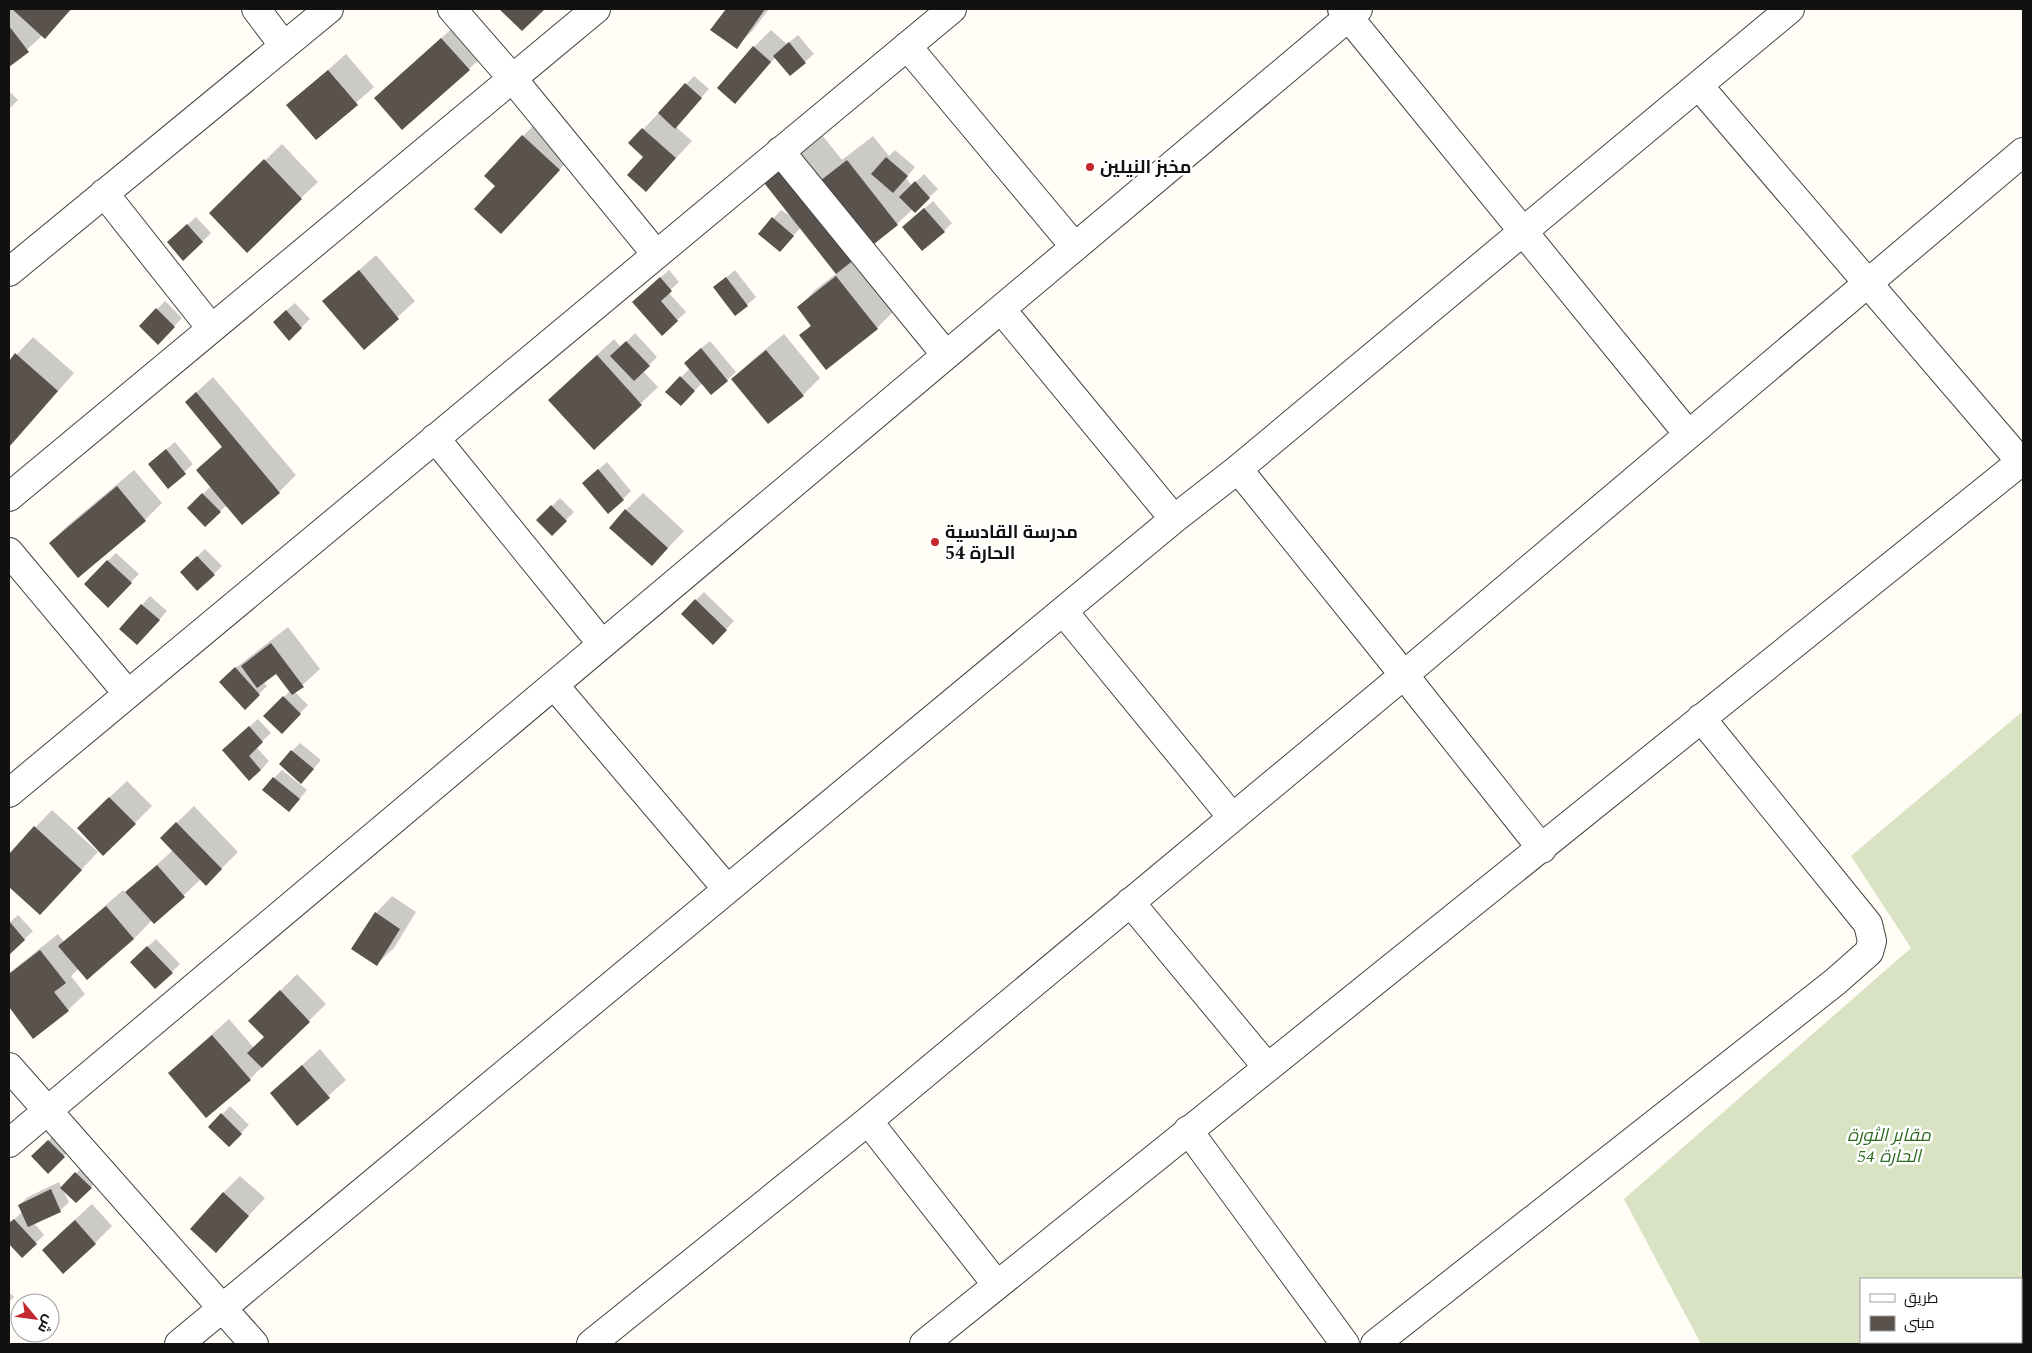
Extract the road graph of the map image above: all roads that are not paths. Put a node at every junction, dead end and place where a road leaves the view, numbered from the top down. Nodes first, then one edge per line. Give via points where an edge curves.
1 (256, 9) edge
2 (328, 9) edge
3 (452, 9) edge
4 (596, 9) edge
5 (952, 9) edge
6 (1790, 9) edge
7 (1350, 11) edge
8 (284, 46) junction
9 (907, 46) junction
10 (512, 78) junction
11 (1699, 86) junction
12 (780, 151) junction
13 (2023, 152) edge
14 (104, 193) junction
15 (1523, 232) junction
16 (1075, 247) junction
17 (656, 254) junction
18 (9, 272) edge
19 (1868, 283) junction
20 (1001, 309) junction
21 (211, 328) junction
22 (946, 355) junction
23 (1688, 434) junction
24 (435, 438) junction
25 (2022, 461) edge
26 (1238, 469) junction
27 (9, 497) edge
28 (1174, 519) junction
29 (9, 552) edge
30 (1063, 611) junction
31 (602, 644) junction
32 (1404, 675) junction
33 (554, 685) junction
34 (128, 694) junction
35 (1701, 718) junction
36 (9, 793) edge
37 (1232, 817) junction
38 (1542, 849) junction
39 (727, 889) junction
40 (1130, 902) junction
41 (9, 1067) edge
42 (1267, 1068) junction
43 (46, 1111) junction
44 (868, 1121) junction
45 (1188, 1130) junction
46 (9, 1143) edge
47 (997, 1285) junction
48 (221, 1308) junction
49 (179, 1344) edge
50 (254, 1344) edge
51 (592, 1344) edge
52 (924, 1344) edge
53 (1344, 1344) edge
54 (1375, 1344) edge

1 - 8 street
2 - 8 street
3 - 10 street
4 - 10 street
5 - 9 street
6 - 11 street
7 - 15 street
7 - 16 street
8 - 14 street
9 - 12 street
9 - 16 street
10 - 17 street
10 - 21 street
11 - 15 street
11 - 19 street
12 - 17 street
12 - 22 street
13 - 19 street
14 - 18 street
14 - 21 street
15 - 23 street
15 - 26 street
16 - 20 street
17 - 24 street
19 - 23 street
19 - 25 street
20 - 22 street
20 - 28 street
21 - 27 street
22 - 31 street
23 - 32 street
24 - 31 street
24 - 34 street
25 - 35 street
26 - 28 street
26 - 32 street
28 - 30 street
29 - 34 street
30 - 37 street
30 - 39 street
31 - 33 street
32 - 37 street
32 - 38 street
33 - 39 street
33 - 43 street
34 - 36 street
35 - 38 street
35 - 54 street via 1868,924 1872,941 1869,952
37 - 40 street
38 - 42 street
39 - 48 street
40 - 42 street
40 - 44 street
41 - 43 street
42 - 45 street
43 - 46 street
43 - 48 street
44 - 47 street
44 - 51 street
45 - 47 street
45 - 53 street
47 - 52 street
48 - 49 street
48 - 50 street

